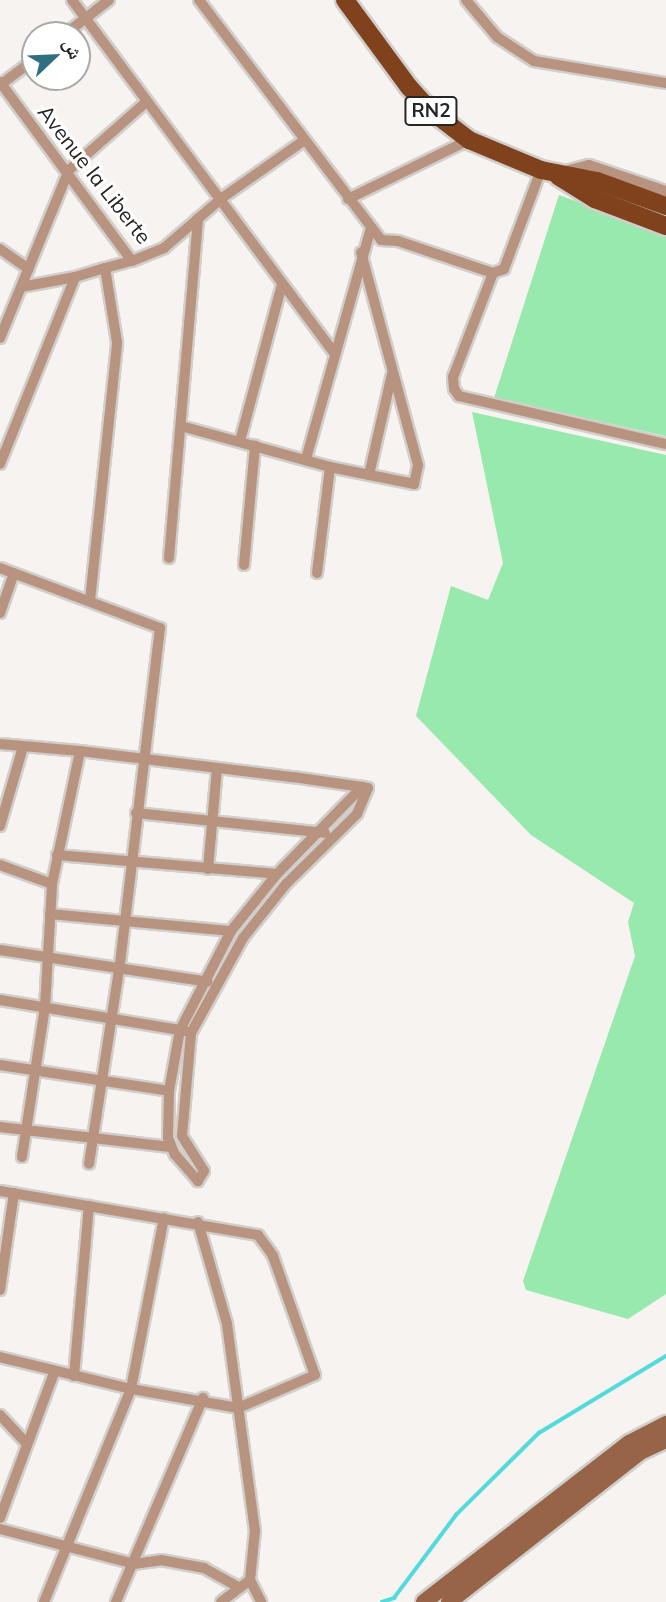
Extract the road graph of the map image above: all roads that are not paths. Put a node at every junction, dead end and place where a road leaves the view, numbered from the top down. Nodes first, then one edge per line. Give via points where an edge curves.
1 (72, 0) edge
2 (109, 0) edge
3 (199, 0) edge
4 (466, 0) edge
5 (353, 3) edge
6 (85, 16) junction
7 (79, 21) edge
8 (21, 69) edge
9 (0, 83) edge
10 (666, 83) edge
11 (145, 103) junction
12 (469, 140) junction
13 (303, 141) junction
14 (69, 170) junction
15 (548, 172) junction
16 (666, 191) edge
17 (222, 198) junction
18 (348, 198) junction
19 (666, 206) edge
20 (198, 218) junction
21 (666, 226) edge
22 (371, 228) junction
23 (0, 249) edge
24 (360, 252) junction
25 (132, 261) junction
26 (105, 268) junction
27 (29, 269) junction
28 (492, 272) junction
29 (75, 277) junction
30 (282, 284) junction
31 (21, 287) junction
32 (0, 338) edge
33 (335, 354) junction
34 (392, 371) junction
35 (181, 426) junction
36 (240, 441) junction
37 (666, 444) edge
38 (255, 446) junction
39 (306, 459) junction
40 (0, 464) edge
41 (330, 467) junction
42 (369, 475) junction
43 (169, 558) dead end
44 (244, 565) dead end
45 (0, 568) edge
46 (14, 573) junction
47 (317, 573) dead end
48 (90, 601) junction
49 (0, 613) edge
50 (0, 744) edge
51 (23, 747) junction
52 (80, 751) junction
53 (144, 760) junction
54 (217, 768) junction
55 (365, 787) junction
56 (136, 813) junction
57 (213, 820) junction
58 (0, 826) edge
59 (322, 831) junction
60 (334, 837) junction
61 (57, 855) junction
62 (130, 862) junction
63 (0, 865) edge
64 (208, 869) junction
65 (277, 874) junction
66 (52, 884) junction
67 (50, 914) junction
68 (124, 923) junction
69 (231, 931) junction
70 (0, 950) edge
71 (49, 960) junction
72 (119, 970) junction
73 (203, 981) junction
74 (215, 984) junction
75 (0, 1000) edge
76 (45, 1007) junction
77 (111, 1020) junction
78 (180, 1030) junction
79 (191, 1033) junction
80 (0, 1065) edge
81 (35, 1071) junction
82 (103, 1079) junction
83 (169, 1091) junction
84 (0, 1127) edge
85 (27, 1130) junction
86 (93, 1138) junction
87 (170, 1147) junction
88 (22, 1157) dead end
89 (89, 1164) dead end
90 (0, 1191) edge
91 (14, 1193) junction
92 (89, 1206) junction
93 (164, 1218) junction
94 (198, 1222) junction
95 (0, 1290) edge
96 (0, 1357) edge
97 (54, 1373) junction
98 (74, 1376) junction
99 (131, 1389) junction
100 (203, 1398) junction
101 (239, 1408) junction
102 (0, 1415) edge
103 (666, 1424) edge
104 (666, 1440) edge
105 (27, 1444) junction
106 (0, 1518) edge
107 (0, 1528) edge
108 (65, 1546) junction
109 (134, 1564) junction
110 (250, 1580) junction
111 (238, 1587) junction
112 (44, 1602) edge
113 (116, 1602) edge
114 (222, 1602) edge
115 (261, 1602) edge
116 (424, 1602) edge
117 (449, 1602) edge

1 - 6 street
2 - 6 street
3 - 13 street
4 - 10 street via 497,37 534,61
5 - 12 main road, RN2 via 430,110
6 - 7 street
6 - 11 street
8 - 9 street
9 - 14 street, Avenue la Liberte
11 - 14 street
11 - 17 street
12 - 15 main road, RN2
12 - 18 street
13 - 17 street, Avenue la Liberte
13 - 18 street
14 - 25 street, Avenue la Liberte
14 - 27 street
15 - 16 street via 589,165
15 - 19 main road, RN2 via 597,181
15 - 21 main road, RN2 via 595,199
15 - 28 street via 504,269
17 - 20 street, Avenue la Liberte
17 - 30 street
18 - 22 street
20 - 25 street, Avenue la Liberte via 164,248
20 - 35 street
22 - 24 street
22 - 28 street via 381,240 398,241
23 - 27 street
24 - 33 street
24 - 34 street
25 - 26 street
26 - 29 street
26 - 48 street via 117,342
27 - 31 street
28 - 37 street via 453,377 459,397
29 - 31 street
29 - 40 street
30 - 33 street
30 - 36 street
31 - 32 street
33 - 39 street
34 - 42 street
34 - 42 street via 418,476 414,484
35 - 36 street
35 - 43 street
36 - 38 street
38 - 39 street
38 - 44 street
39 - 41 street
41 - 42 street
41 - 47 street
45 - 46 street
46 - 48 street
46 - 49 street
48 - 53 street via 160,628
50 - 51 street
51 - 52 street
51 - 58 street
52 - 53 street
52 - 61 street
53 - 54 street
53 - 56 street
54 - 55 street
54 - 57 street
55 - 59 street
55 - 60 street via 362,806
56 - 57 street
56 - 62 street
57 - 59 street
57 - 64 street
59 - 60 street
59 - 65 street
60 - 74 street via 286,884 243,938
61 - 62 street
61 - 66 street
62 - 64 street
62 - 68 street
63 - 66 street
64 - 65 street
65 - 69 street
66 - 67 street
67 - 68 street
67 - 71 street
68 - 69 street
68 - 72 street
69 - 73 street
70 - 71 street
71 - 72 street
71 - 76 street
72 - 73 street
72 - 77 street
73 - 74 street
73 - 78 street
74 - 79 street
75 - 76 street
76 - 77 street
76 - 81 street
77 - 78 street
77 - 82 street
78 - 79 street
78 - 83 street
79 - 87 street via 182,1141 204,1178 192,1178
80 - 81 street
81 - 82 street
81 - 85 street
82 - 83 street
82 - 86 street
83 - 87 street
84 - 85 street
85 - 86 street
85 - 88 street
86 - 87 street
86 - 89 street
90 - 91 street
91 - 92 street
91 - 95 street
92 - 93 street
92 - 98 street
93 - 94 street
93 - 99 street
94 - 101 street via 227,1324
94 - 101 street via 248,1230 267,1245 315,1375
96 - 97 street
97 - 98 street
97 - 105 street
98 - 99 street
99 - 100 street
99 - 108 street
100 - 101 street
100 - 109 street
101 - 110 street via 255,1530
102 - 105 street
103 - 116 street via 629,1443
104 - 117 street via 640,1452
105 - 106 street
107 - 108 street
108 - 109 street
108 - 112 street
109 - 111 street via 160,1560 204,1568
109 - 113 street
110 - 111 street
110 - 115 street
111 - 114 street

